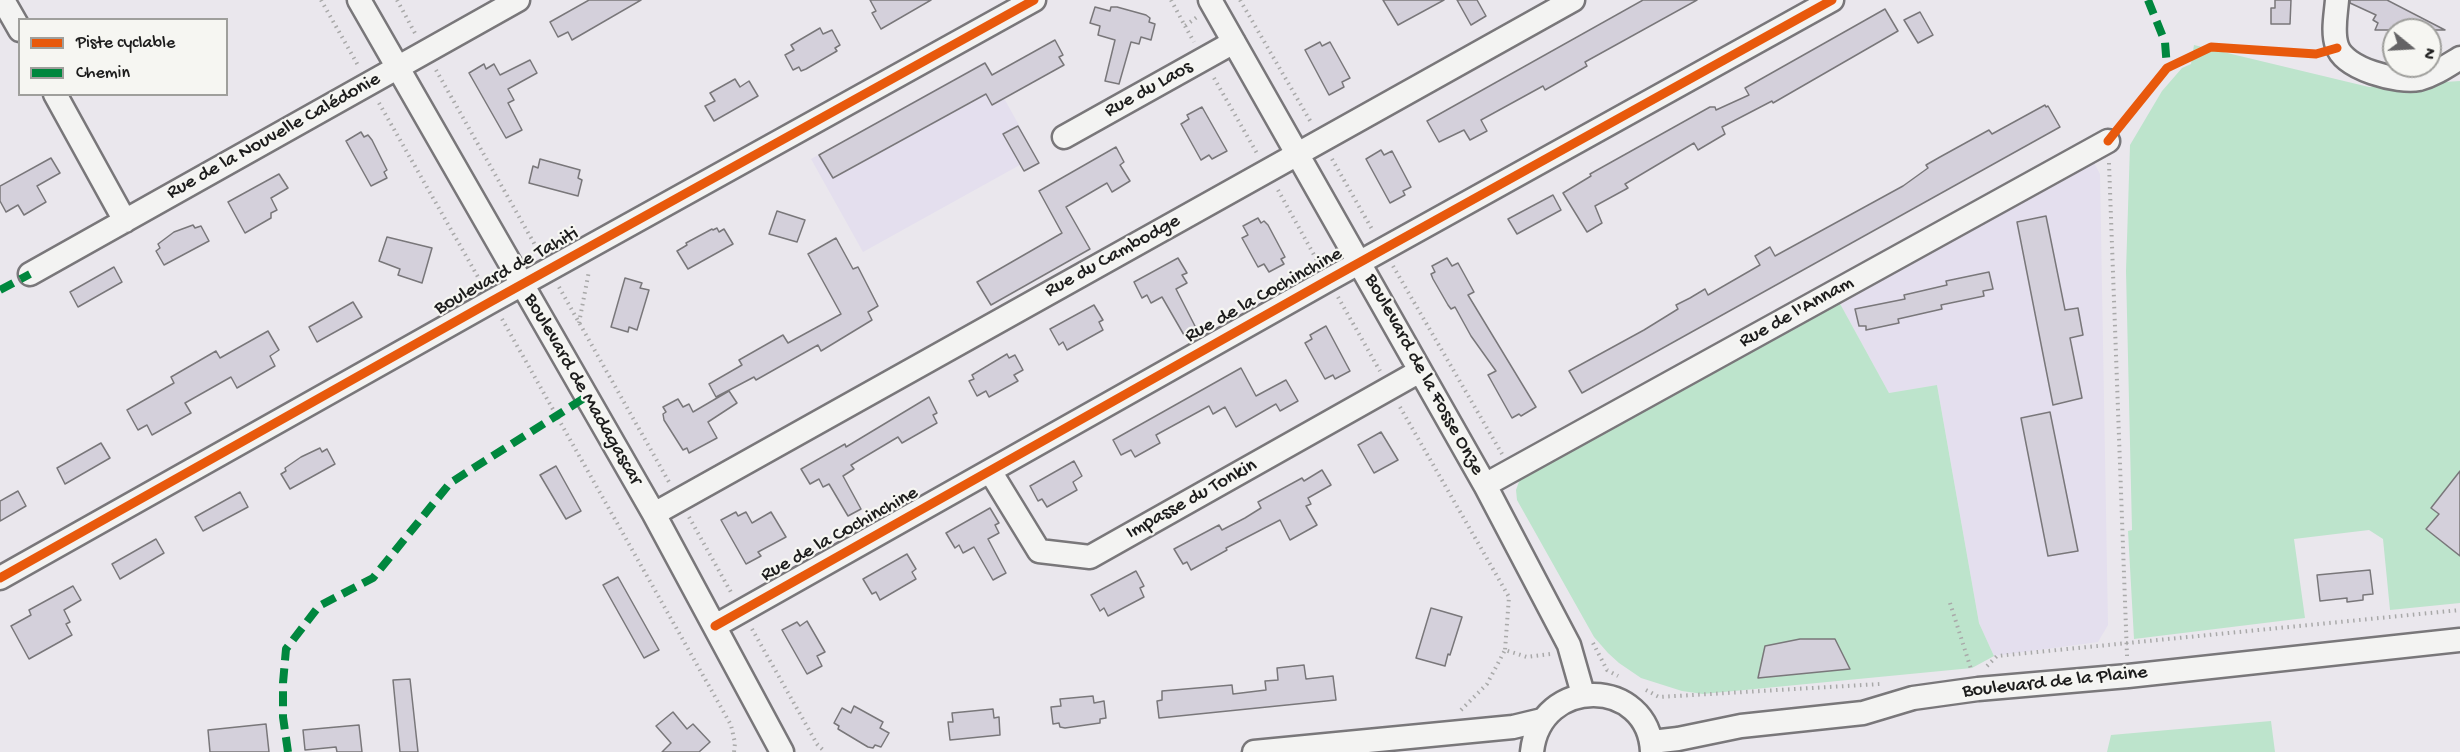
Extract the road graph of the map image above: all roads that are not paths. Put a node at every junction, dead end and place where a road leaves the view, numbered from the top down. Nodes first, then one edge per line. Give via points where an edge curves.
1 (359, 0) edge
2 (518, 0) edge
3 (1034, 0) edge
4 (1210, 0) edge
5 (1573, 0) edge
6 (1832, 0) edge
7 (2337, 0) edge
8 (4, 3) edge
9 (18, 27) edge
10 (1234, 42) junction
11 (2460, 58) edge
12 (397, 67) junction
13 (56, 96) edge
14 (1064, 137) dead end
15 (2108, 141) road end
16 (1297, 153) junction
17 (125, 221) junction
18 (1359, 263) junction
19 (30, 274) dead end
20 (521, 285) junction
21 (1420, 371) junction
22 (990, 471) junction
23 (1485, 485) junction
24 (654, 514) junction
25 (0, 578) edge
26 (715, 626) junction
27 (2460, 640) edge
28 (1583, 694) junction
29 (1542, 720) junction
30 (1406, 744) edge
31 (1652, 747) edge
32 (1285, 750) edge
33 (782, 752) edge
34 (1254, 752) edge
35 (1532, 752) edge

1 - 12 street, Boulevard de Madagascar
2 - 12 street, Rue de la Nouvelle Calédonie
3 - 20 street, Boulevard de Tahiti
4 - 10 street, Boulevard de la Fosse Onze
5 - 16 street, Rue du Cambodge
6 - 18 street, Rue de la Cochinchine
7 - 11 street via 2337,48 2347,60 2369,71 2418,79
8 - 9 street
10 - 14 street, Rue du Laos
10 - 16 street, Boulevard de la Fosse Onze
12 - 17 street, Rue de la Nouvelle Calédonie
12 - 20 street, Boulevard de Madagascar
13 - 17 street
15 - 23 street, Rue de l'Annam
16 - 18 street, Boulevard de la Fosse Onze
16 - 24 street, Rue du Cambodge
17 - 19 street, Rue de la Nouvelle Calédonie
18 - 21 street, Boulevard de la Fosse Onze
18 - 22 street, Rue de la Cochinchine
20 - 24 street, Boulevard de Madagascar
20 - 25 street, Boulevard de Tahiti
21 - 22 street, Impasse du Tonkin via 1090,557 1039,551
21 - 23 street, Boulevard de la Fosse Onze
22 - 26 street, Rue de la Cochinchine
23 - 28 street, Boulevard de la Fosse Onze via 1569,645
24 - 26 street, Boulevard de Madagascar
26 - 33 street, Boulevard de Madagascar
27 - 31 street, Boulevard de la Plaine via 2128,676 1976,684 1863,713 1741,726
28 - 29 street via 1567,699
28 - 31 street via 1601,694 1634,710 1645,725
29 - 30 street
29 - 35 street via 1533,738
30 - 32 street
32 - 34 street

